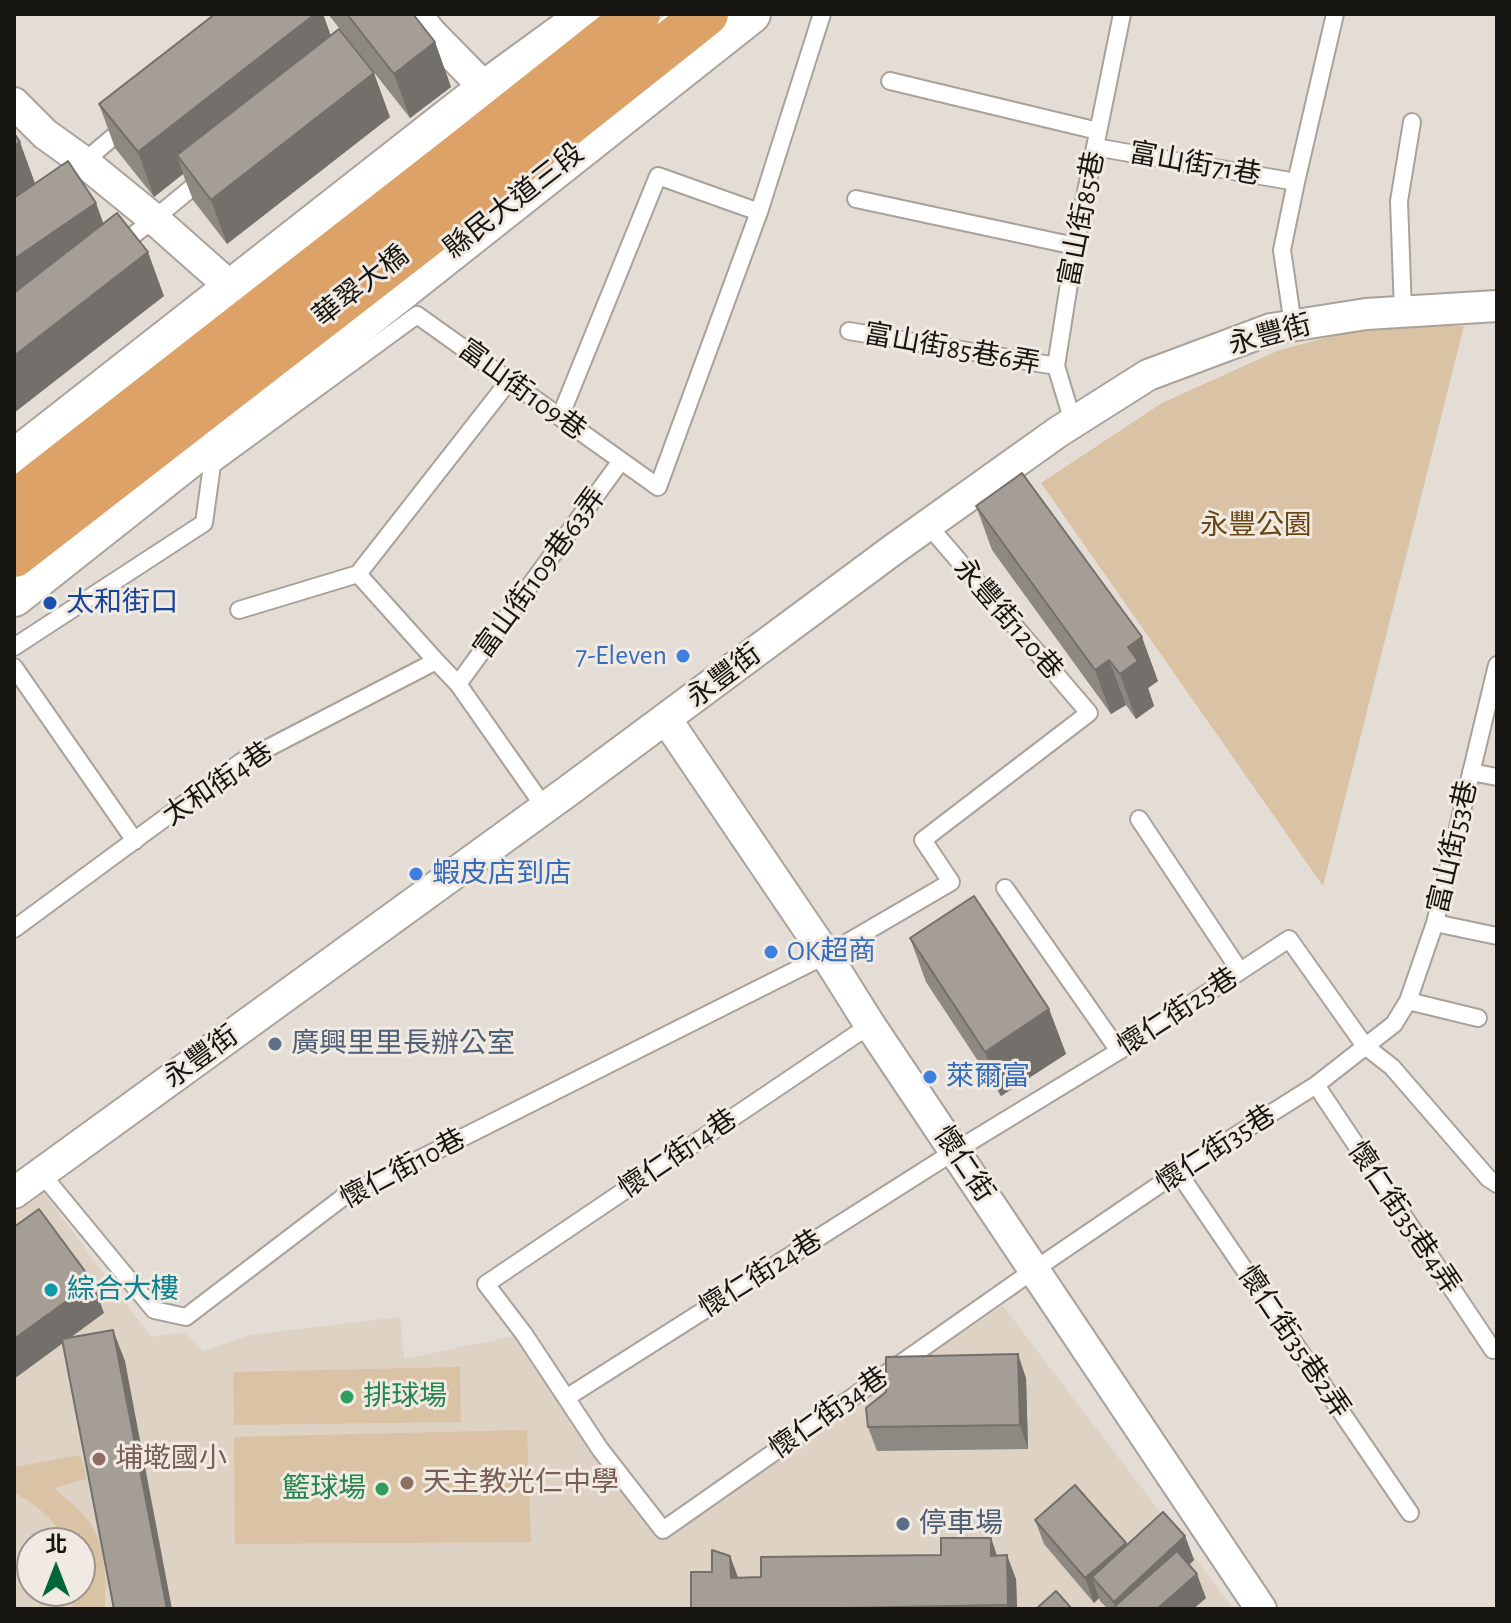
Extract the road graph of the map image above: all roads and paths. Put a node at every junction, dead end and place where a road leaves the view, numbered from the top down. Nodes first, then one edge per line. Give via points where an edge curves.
1 (416, 14) edge
2 (589, 14) edge
3 (638, 14) edge
4 (706, 14) edge
5 (751, 14) edge
6 (822, 14) edge
7 (1122, 14) edge
8 (1335, 14) edge
9 (890, 81) dead end
10 (486, 89) junction
11 (14, 103) edge
12 (140, 113) edge
13 (1412, 122) dead end
14 (1097, 139) junction
15 (78, 167) junction
16 (213, 170) edge
17 (1296, 182) junction
18 (856, 199) dead end
19 (759, 212) junction
20 (154, 219) junction
21 (1075, 246) junction
22 (103, 257) edge
23 (233, 289) junction
24 (1497, 306) edge
25 (1403, 311) junction
26 (1293, 325) junction
27 (849, 331) dead end
28 (1056, 366) junction
29 (509, 381) junction
30 (560, 417) junction
31 (1073, 422) junction
32 (14, 459) edge
33 (621, 461) junction
34 (14, 503) edge
35 (928, 525) junction
36 (14, 555) edge
37 (358, 574) junction
38 (14, 597) edge
39 (239, 610) dead end
40 (14, 647) edge
41 (436, 661) junction
42 (1497, 665) edge
43 (14, 667) edge
44 (458, 684) junction
45 (1089, 713) joint
46 (666, 719) junction
47 (1471, 772) junction
48 (1497, 777) edge
49 (545, 808) junction
50 (1139, 819) dead end
51 (135, 841) junction
52 (1005, 888) dead end
53 (1435, 923) junction
54 (14, 929) edge
55 (1497, 936) edge
56 (826, 955) junction
57 (1240, 971) junction
58 (1408, 1001) junction
59 (1478, 1018) dead end
60 (1394, 1024) joint
61 (870, 1025) junction
62 (1365, 1046) junction
63 (1119, 1051) junction
64 (1316, 1085) junction
65 (955, 1151) junction
66 (1178, 1172) junction
67 (41, 1173) junction
68 (1497, 1184) edge
69 (14, 1193) edge
70 (1034, 1270) junction
71 (1493, 1350) dead end
72 (566, 1398) junction
73 (1410, 1513) dead end
74 (1261, 1609) edge

1 - 10 street
2 - 10 street
3 - 34 highway, 華翠大橋, bridge
4 - 36 highway, 華翠大橋, bridge
5 - 38 street, 縣民大道三段
6 - 19 lane, 富山街109巷
7 - 14 lane, 富山街85巷
8 - 17 lane, 富山街71巷
9 - 14 lane, 富山街71巷
10 - 23 street
11 - 15 street
12 - 15 lane
13 - 25 lane via 1399,201
14 - 17 lane, 富山街71巷
14 - 21 lane, 富山街85巷
15 - 20 street
16 - 20 lane
17 - 26 lane, 富山街71巷 via 1282,250
18 - 21 lane
19 - 30 lane via 658,176
19 - 33 lane, 富山街109巷 via 658,487
20 - 22 lane
20 - 23 street
21 - 28 lane, 富山街85巷
23 - 32 street
24 - 25 street, 永豐街
25 - 26 street, 永豐街
26 - 31 street, 永豐街 via 1148,375
27 - 28 lane, 富山街85巷6弄
28 - 31 lane, 富山街85巷
29 - 30 lane, 富山街109巷
29 - 37 lane
29 - 40 lane, 富山街109巷 via 417,315 212,465 204,523
30 - 33 lane, 富山街109巷
31 - 35 street, 永豐街
33 - 44 lane, 富山街109巷63弄
35 - 45 lane, 永豐街120巷
35 - 46 street, 永豐街
37 - 39 lane
37 - 41 lane
41 - 44 lane
41 - 51 lane, 太和街4巷 via 241,762
42 - 47 lane, 富山街53巷
43 - 51 lane
44 - 49 lane
45 - 56 lane, 懷仁街10巷 via 923,840 951,882
46 - 49 street, 永豐街
46 - 56 street, 懷仁街
47 - 48 lane
47 - 53 lane, 富山街53巷
49 - 67 street, 永豐街
50 - 57 lane
51 - 54 lane, 太和街4巷
52 - 63 lane
53 - 55 lane
53 - 58 lane, 富山街53巷
56 - 61 street, 懷仁街
56 - 67 lane, 懷仁街10巷 via 342,1198 186,1317 154,1310
57 - 62 lane, 懷仁街25巷 via 1289,939
57 - 63 lane, 懷仁街25巷
58 - 59 lane
58 - 60 lane, 富山街53巷
60 - 62 lane, 懷仁街35巷
61 - 65 street, 懷仁街
61 - 72 lane, 懷仁街14巷 via 486,1284
62 - 64 lane, 懷仁街35巷
62 - 68 lane via 1392,1067
63 - 65 lane, 懷仁街25巷
64 - 66 lane, 懷仁街35巷
64 - 71 lane, 懷仁街35巷4弄
65 - 70 street, 懷仁街
65 - 72 lane, 懷仁街24巷
66 - 70 lane, 懷仁街35巷
66 - 73 lane, 懷仁街35巷2弄
67 - 69 street, 永豐街
70 - 72 lane, 懷仁街34巷 via 663,1530
70 - 74 street, 懷仁街

